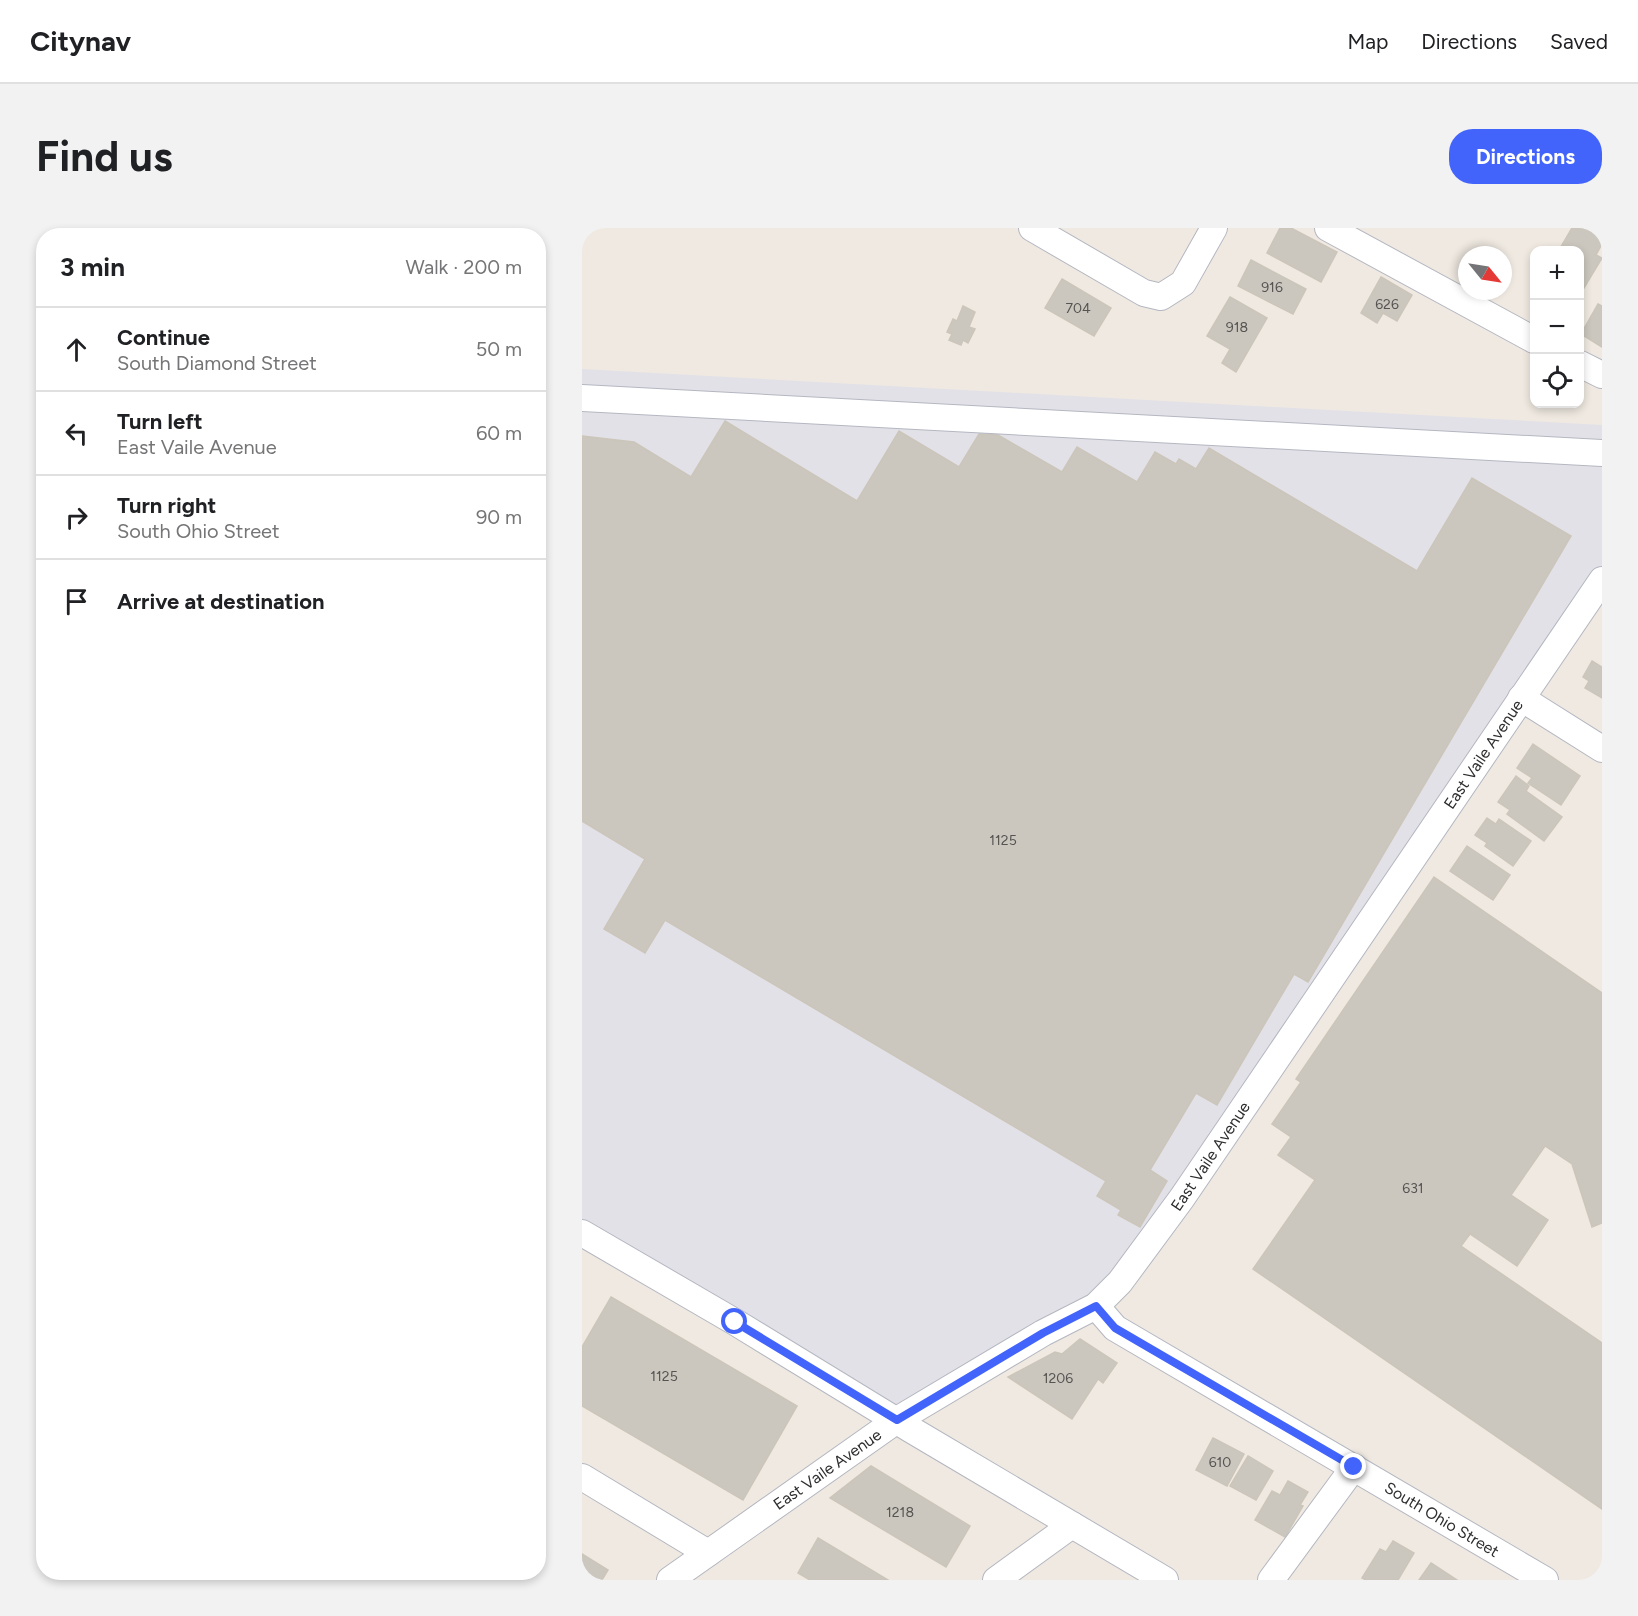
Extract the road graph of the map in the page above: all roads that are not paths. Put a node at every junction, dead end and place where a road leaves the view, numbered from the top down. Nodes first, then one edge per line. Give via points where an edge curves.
1 (1032, 228) edge
2 (1214, 228) edge
3 (1328, 228) edge
4 (1530, 338) edge
5 (1584, 366) edge
6 (1602, 375) edge
7 (582, 398) edge
8 (1602, 453) edge
9 (1602, 580) edge
10 (1521, 698) junction
11 (1602, 749) edge
12 (582, 1233) edge
13 (1096, 1306) junction
14 (897, 1420) junction
15 (1354, 1467) junction
16 (582, 1477) edge
17 (1072, 1525) junction
18 (692, 1570) edge
19 (996, 1580) edge
20 (1165, 1580) edge
21 (1271, 1580) edge
22 (1545, 1580) edge

1 - 2 street via 1144,293 1161,297 1184,283
3 - 4 street
5 - 6 street
7 - 8 street
9 - 10 street, East Vaile Avenue
10 - 11 street
10 - 13 street, East Vaile Avenue via 1182,1198 1120,1282
12 - 14 street
13 - 14 street, East Vaile Avenue
13 - 15 street, South Ohio Street via 1115,1328
14 - 17 street
14 - 18 street, East Vaile Avenue
15 - 21 street
15 - 22 street, South Ohio Street
16 - 18 street
17 - 19 street
17 - 20 street

